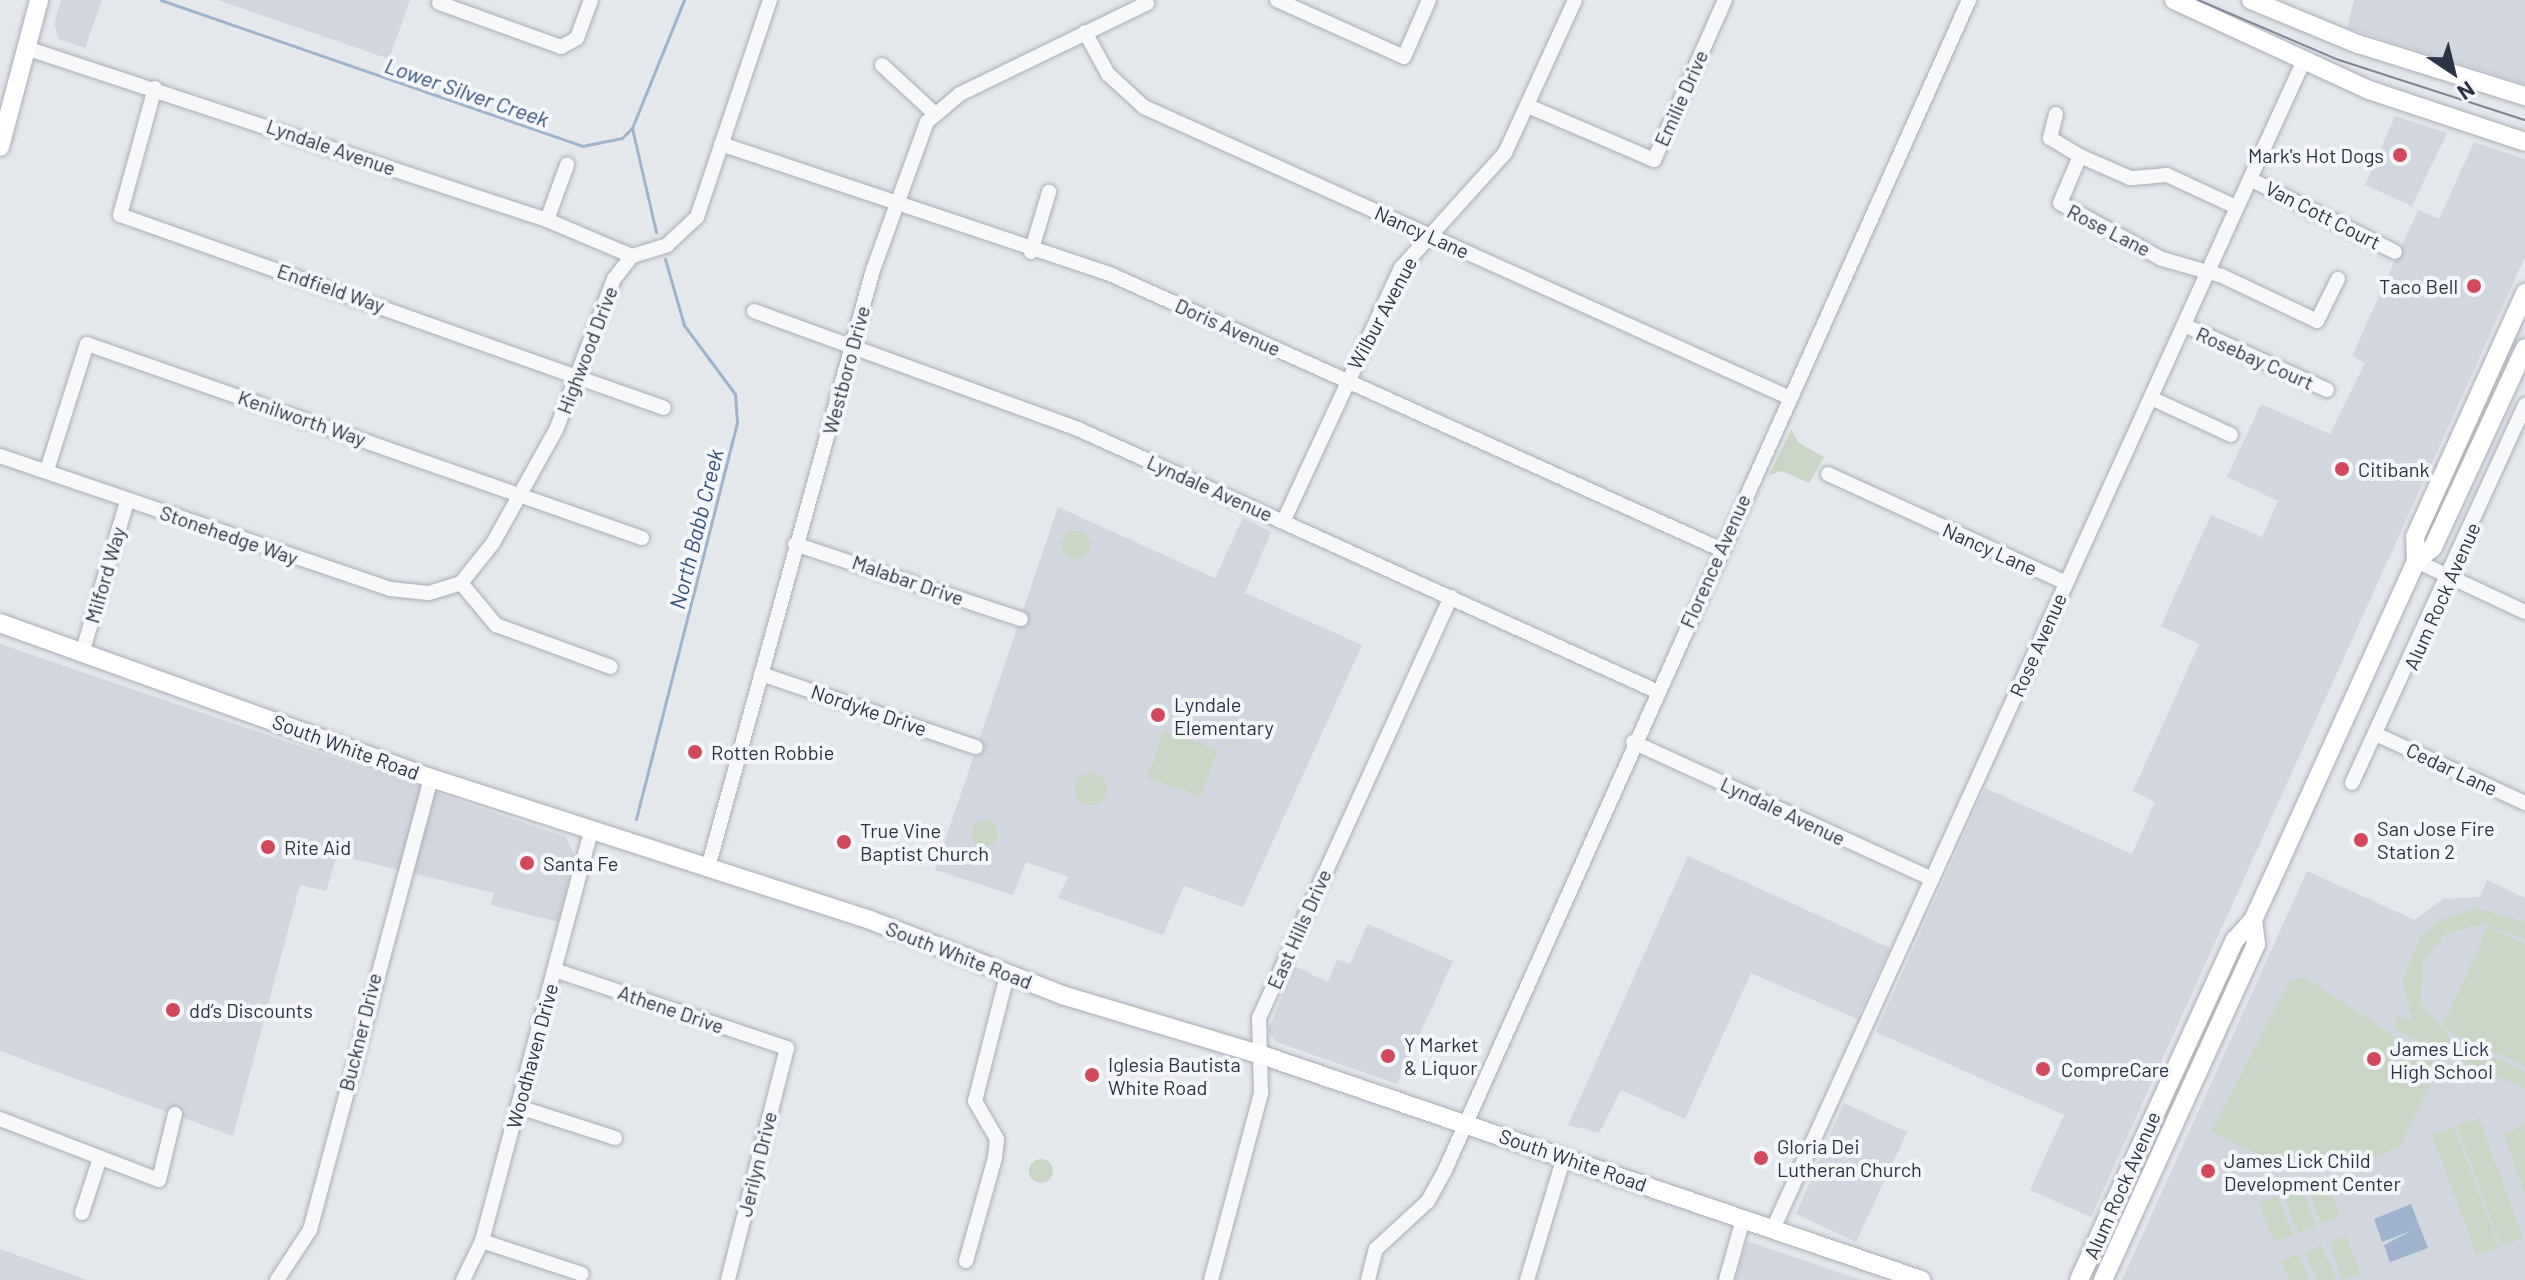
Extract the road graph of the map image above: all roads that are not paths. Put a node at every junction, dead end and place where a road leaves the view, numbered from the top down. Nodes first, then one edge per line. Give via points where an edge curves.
1 (39, 0) edge
2 (591, 0) edge
3 (770, 0) edge
4 (1277, 0) edge
5 (1429, 0) edge
6 (1575, 0) edge
7 (1725, 0) edge
8 (1969, 0) edge
9 (2174, 0) edge
10 (2251, 0) edge
11 (439, 3) dead end
12 (1147, 3) dead end
13 (1085, 32) junction
14 (26, 48) junction
15 (2303, 62) junction
16 (882, 65) dead end
17 (155, 88) junction
18 (2525, 96) edge
19 (1528, 106) junction
20 (934, 113) junction
21 (2056, 114) dead end
22 (2525, 142) edge
23 (721, 144) junction
24 (0, 147) edge
25 (2080, 156) junction
26 (567, 165) dead end
27 (2250, 179) junction
28 (1049, 192) dead end
29 (895, 204) junction
30 (2236, 207) junction
31 (547, 220) junction
32 (1429, 236) junction
33 (1031, 252) junction
34 (2395, 252) dead end
35 (632, 256) junction
36 (2206, 274) junction
37 (2338, 279) dead end
38 (2525, 293) edge
39 (754, 311) dead end
40 (2184, 325) junction
41 (2525, 348) edge
42 (852, 351) junction
43 (582, 375) junction
44 (2489, 375) junction
45 (1346, 380) junction
46 (2327, 390) dead end
47 (1788, 397) junction
48 (2151, 398) junction
49 (664, 408) dead end
50 (2523, 414) edge
51 (2231, 435) dead end
52 (0, 456) edge
53 (2474, 460) junction
54 (47, 470) junction
55 (1828, 474) dead end
56 (521, 493) junction
57 (127, 501) junction
58 (1284, 520) junction
59 (642, 538) dead end
60 (795, 544) junction
61 (1720, 549) junction
62 (2416, 561) junction
63 (2452, 578) junction
64 (461, 583) junction
65 (2066, 583) junction
66 (1451, 597) junction
67 (2525, 612) edge
68 (1021, 619) dead end
69 (0, 623) edge
70 (83, 650) junction
71 (611, 667) dead end
72 (761, 674) junction
73 (1656, 691) junction
74 (2380, 736) junction
75 (1633, 742) junction
76 (976, 747) dead end
77 (431, 778) junction
78 (2352, 783) dead end
79 (2525, 803) edge
80 (592, 829) junction
81 (709, 864) junction
82 (1932, 879) junction
83 (2253, 920) junction
84 (555, 970) junction
85 (1007, 975) junction
86 (2211, 991) junction
87 (2220, 1021) junction
88 (787, 1048) joint
89 (1259, 1054) junction
90 (519, 1107) junction
91 (175, 1114) dead end
92 (1, 1121) edge
93 (1462, 1122) junction
94 (615, 1138) dead end
95 (1564, 1157) junction
96 (100, 1158) junction
97 (82, 1213) dead end
98 (1743, 1219) junction
99 (1773, 1229) junction
100 (482, 1241) junction
101 (966, 1261) dead end
102 (582, 1274) dead end
103 (277, 1280) edge
104 (463, 1280) edge
105 (728, 1280) edge
106 (1211, 1280) edge
107 (1368, 1280) edge
108 (1527, 1280) edge
109 (1726, 1280) edge
110 (1921, 1280) edge
111 (2079, 1280) edge
112 (2103, 1280) edge

1 - 14 main road
2 - 11 street via 577,38 561,47
3 - 23 street
4 - 5 street via 1404,57
6 - 19 street, Wilbur Avenue
7 - 19 street, Emilie Drive via 1654,160
8 - 47 street, Florence Avenue
9 - 15 main road
10 - 18 main road via 2358,44
12 - 13 street
13 - 20 street
13 - 32 street, Nancy Lane via 1108,74 1144,107
14 - 17 street, Lyndale Avenue
14 - 24 main road
15 - 22 main road
15 - 27 street, Rose Avenue
16 - 20 street
17 - 31 street, Lyndale Avenue
17 - 43 street, Endfield Way via 120,215
19 - 32 street, Wilbur Avenue via 1505,153
20 - 29 street, Westboro Drive
21 - 25 street via 2050,138
23 - 29 street, Doris Avenue
23 - 35 street via 697,217 667,245
25 - 30 street via 2130,178 2167,175
25 - 36 street, Rose Lane via 2063,211
26 - 31 street
27 - 30 street, Rose Avenue
27 - 34 street, Van Cott Court
28 - 33 street
29 - 33 street, Doris Avenue
29 - 42 street, Westboro Drive
30 - 36 street, Rose Avenue
31 - 35 street, Lyndale Avenue
32 - 45 street, Wilbur Avenue via 1401,268
32 - 47 street, Nancy Lane
33 - 45 street, Doris Avenue via 1112,275
35 - 43 street, Highwood Drive via 614,279
36 - 37 street via 2317,321
36 - 40 street, Rose Avenue
38 - 44 main road, Alum Rock Avenue
39 - 42 street, Lyndale Avenue
40 - 46 street, Rosebay Court
40 - 48 street, Rose Avenue
41 - 53 main road, Alum Rock Avenue
42 - 58 street, Lyndale Avenue via 1078,429
42 - 60 street, Westboro Drive
43 - 49 street, Endfield Way
43 - 56 street, Highwood Drive
44 - 53 main road via 2492,394 2469,447
44 - 62 main road, Alum Rock Avenue via 2415,537
45 - 58 street, Wilbur Avenue
45 - 61 street, Doris Avenue
47 - 61 street, Florence Avenue
48 - 51 street
48 - 65 street, Rose Avenue
50 - 63 street, Alum Rock Avenue
52 - 54 street, Stonehedge Way
53 - 62 main road, Alum Rock Avenue via 2433,547
54 - 56 street, Kenilworth Way via 87,344
54 - 57 street, Stonehedge Way
55 - 65 street, Nancy Lane
56 - 59 street, Kenilworth Way
56 - 64 street, Highwood Drive
57 - 64 street, Stonehedge Way via 390,589 429,593
57 - 70 street, Milford Way
58 - 66 street, Lyndale Avenue
60 - 68 street, Malabar Drive
60 - 72 street, Westboro Drive
61 - 73 street, Florence Avenue
62 - 63 street
62 - 83 main road, Alum Rock Avenue
63 - 67 street
63 - 74 street, Alum Rock Avenue
64 - 71 street via 496,625
65 - 82 street, Rose Avenue
66 - 73 street, Lyndale Avenue
66 - 89 street, East Hills Drive via 1259,1018
69 - 70 main road, South White Road
70 - 77 main road, South White Road
72 - 76 street, Nordyke Drive
72 - 81 street, Westboro Drive
73 - 75 street, Florence Avenue
74 - 78 street, Alum Rock Avenue
74 - 79 street, Cedar Lane
75 - 82 street, Lyndale Avenue
75 - 93 street, Florence Avenue
77 - 80 main road, South White Road
77 - 103 street, Buckner Drive via 310,1230
80 - 81 main road, South White Road
80 - 84 street, Woodhaven Drive
81 - 85 main road, South White Road
82 - 99 street, Rose Avenue
83 - 86 main road, Alum Rock Avenue via 2235,940
83 - 87 main road, Alum Rock Avenue via 2256,944
84 - 88 street, Athene Drive
84 - 90 street, Woodhaven Drive
85 - 89 main road, South White Road
85 - 101 street via 975,1101 997,1139 995,1158
86 - 87 main road
86 - 111 main road, Alum Rock Avenue
87 - 112 main road, Alum Rock Avenue
88 - 105 street, Jerilyn Drive
89 - 93 main road, South White Road
89 - 106 street, East Hills Drive via 1261,1093
90 - 94 street
90 - 100 street, Woodhaven Drive
91 - 96 street via 159,1180
92 - 96 street
93 - 95 main road, South White Road
93 - 107 street, Florence Avenue via 1428,1201 1376,1249
95 - 98 main road, South White Road
95 - 108 street
96 - 97 street
98 - 99 main road, South White Road
98 - 109 street
99 - 110 main road, South White Road
100 - 102 street
100 - 104 street, Woodhaven Drive

